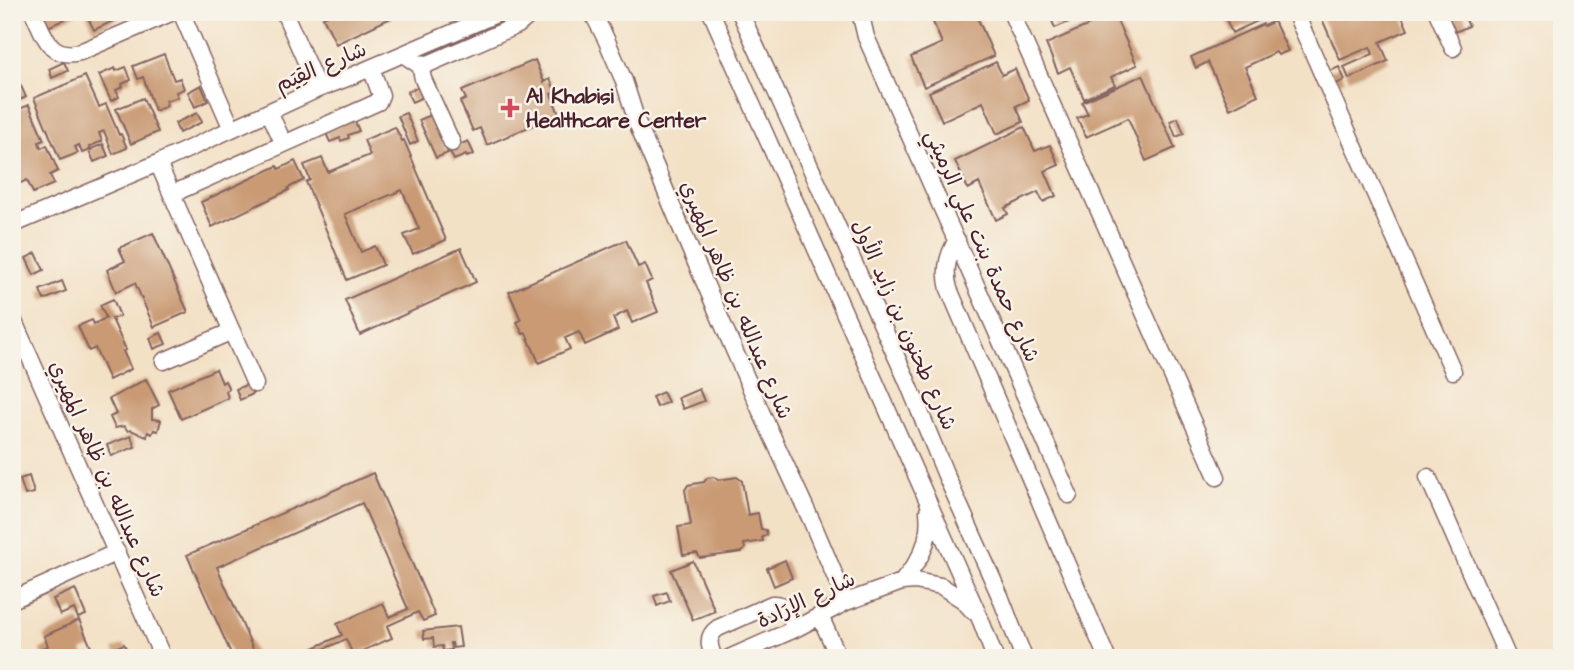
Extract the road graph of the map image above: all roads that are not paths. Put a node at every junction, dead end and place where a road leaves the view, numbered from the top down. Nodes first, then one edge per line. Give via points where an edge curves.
1 (33, 12) edge
2 (173, 12) edge
3 (181, 12) edge
4 (284, 12) edge
5 (501, 12) edge
6 (528, 12) edge
7 (592, 12) edge
8 (711, 12) edge
9 (740, 12) edge
10 (860, 12) edge
11 (1011, 12) edge
12 (1295, 12) edge
13 (1437, 12) edge
14 (1453, 48) dead end
15 (403, 54) junction
16 (420, 64) junction
17 (371, 68) junction
18 (317, 89) junction
19 (269, 112) junction
20 (232, 129) junction
21 (452, 143) dead end
22 (284, 145) junction
23 (158, 163) junction
24 (172, 194) junction
25 (12, 225) edge
26 (957, 240) junction
27 (12, 317) edge
28 (232, 331) junction
29 (164, 361) dead end
30 (1453, 372) dead end
31 (255, 384) dead end
32 (1217, 477) dead end
33 (1428, 477) dead end
34 (1069, 495) dead end
35 (927, 500) junction
36 (117, 552) junction
37 (902, 582) junction
38 (12, 600) edge
39 (846, 603) junction
40 (820, 616) junction
41 (981, 621) junction
42 (795, 629) junction
43 (163, 658) edge
44 (714, 658) edge
45 (729, 658) edge
46 (839, 658) edge
47 (995, 658) edge
48 (1024, 658) edge
49 (1107, 658) edge
50 (1508, 658) edge

1 - 2 street via 48,43 66,54
3 - 20 street
4 - 18 street
5 - 15 street, شارع القِيَم
6 - 16 street via 518,25
7 - 39 street, شارع عبدالله بن ظاهر المهيري via 690,249
8 - 35 street
9 - 48 street, شارع طحنون بن زايد الأول via 906,378
10 - 26 street, شارع حمدة بنت علي الرميثي via 866,37
11 - 32 street
12 - 30 street
13 - 14 street
15 - 16 street
15 - 17 street, شارع القِيَم
16 - 21 street
17 - 18 street, شارع القِيَم
17 - 22 street via 381,95 378,102
18 - 19 street, شارع القِيَم
19 - 20 street, شارع القِيَم
19 - 22 street
20 - 23 street, شارع القِيَم
22 - 24 street
23 - 24 street
23 - 25 street, شارع القِيَم
24 - 28 street
26 - 34 street, شارع حمدة بنت علي الرميثي
26 - 49 street via 947,264 949,289
27 - 36 street, شارع عبدالله بن ظاهر المهيري
28 - 29 street
28 - 31 street
33 - 50 street
35 - 37 street via 926,545
35 - 41 street
36 - 38 street
36 - 43 street, شارع عبدالله بن ظاهر المهيري
37 - 39 street, شارع الإرَادة
37 - 41 street, شارع الإرَادة via 941,586 963,600
39 - 40 street, شارع الإرَادة
40 - 42 street, شارع الإرَادة
40 - 46 street
41 - 47 street
42 - 44 street via 789,611 772,604 713,631 709,643
42 - 45 street, شارع الإرَادة

